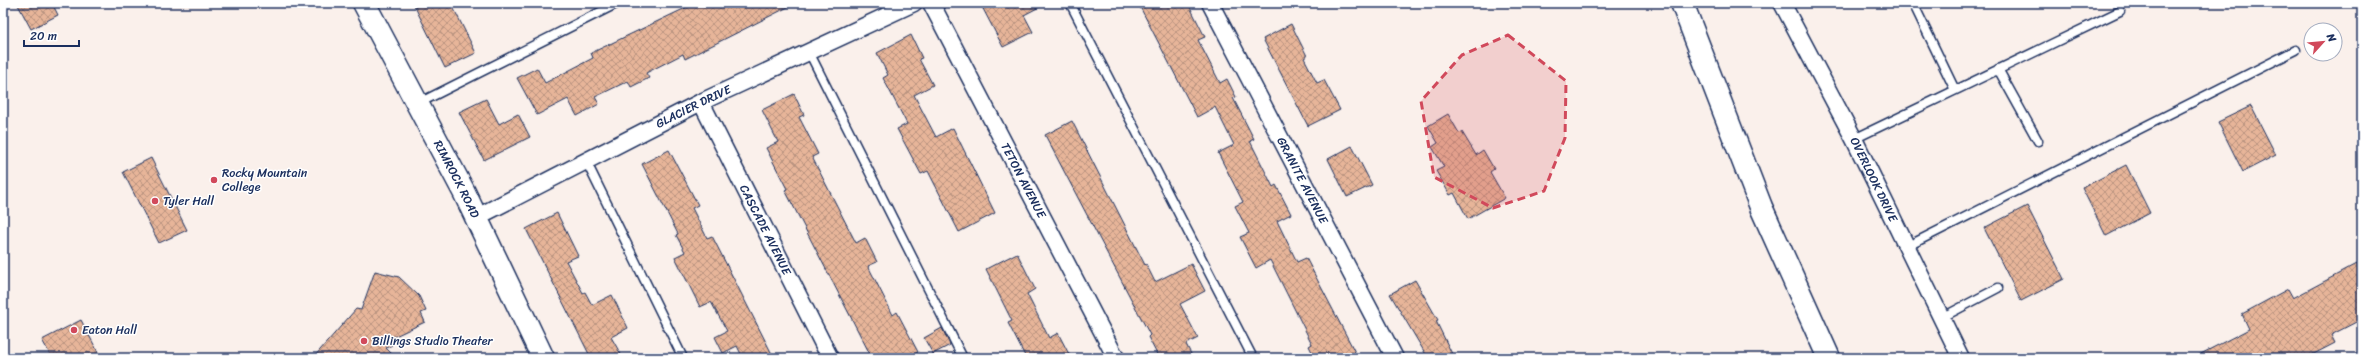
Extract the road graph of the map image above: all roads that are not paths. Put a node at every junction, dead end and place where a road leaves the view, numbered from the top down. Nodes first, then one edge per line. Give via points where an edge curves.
1 (364, 3) edge
2 (618, 3) edge
3 (914, 3) edge
4 (931, 3) edge
5 (1070, 3) edge
6 (1210, 3) edge
7 (1682, 3) edge
8 (1782, 3) edge
9 (1913, 3) edge
10 (2120, 11) dead end
11 (2296, 50) dead end
12 (809, 52) junction
13 (1998, 70) junction
14 (1956, 90) junction
15 (701, 102) junction
16 (418, 104) junction
17 (1854, 139) junction
18 (2038, 141) dead end
19 (586, 161) junction
20 (477, 217) junction
21 (1906, 247) junction
22 (1998, 288) dead end
23 (1941, 318) junction
24 (543, 358) edge
25 (683, 358) edge
26 (830, 358) edge
27 (963, 358) edge
28 (1116, 358) edge
29 (1253, 358) edge
30 (1395, 358) edge
31 (1829, 358) edge
32 (1960, 358) edge

1 - 16 main road, RIMROCK ROAD
2 - 16 lane
3 - 12 street, GLACIER DRIVE
4 - 28 street, TETON AVENUE
5 - 29 lane
6 - 30 street, GRANITE AVENUE
7 - 31 main road via 1761,207
8 - 17 street, OVERLOOK DRIVE
9 - 14 lane
10 - 13 lane
11 - 21 lane
12 - 15 street, GLACIER DRIVE
12 - 27 lane
13 - 14 lane
13 - 18 lane
14 - 17 lane
15 - 19 street, GLACIER DRIVE
15 - 26 street, CASCADE AVENUE
16 - 20 main road, RIMROCK ROAD
17 - 21 street, OVERLOOK DRIVE
19 - 20 street, GLACIER DRIVE
19 - 25 lane
20 - 24 main road, RIMROCK ROAD
21 - 23 street, OVERLOOK DRIVE
22 - 23 lane
23 - 32 street, OVERLOOK DRIVE

